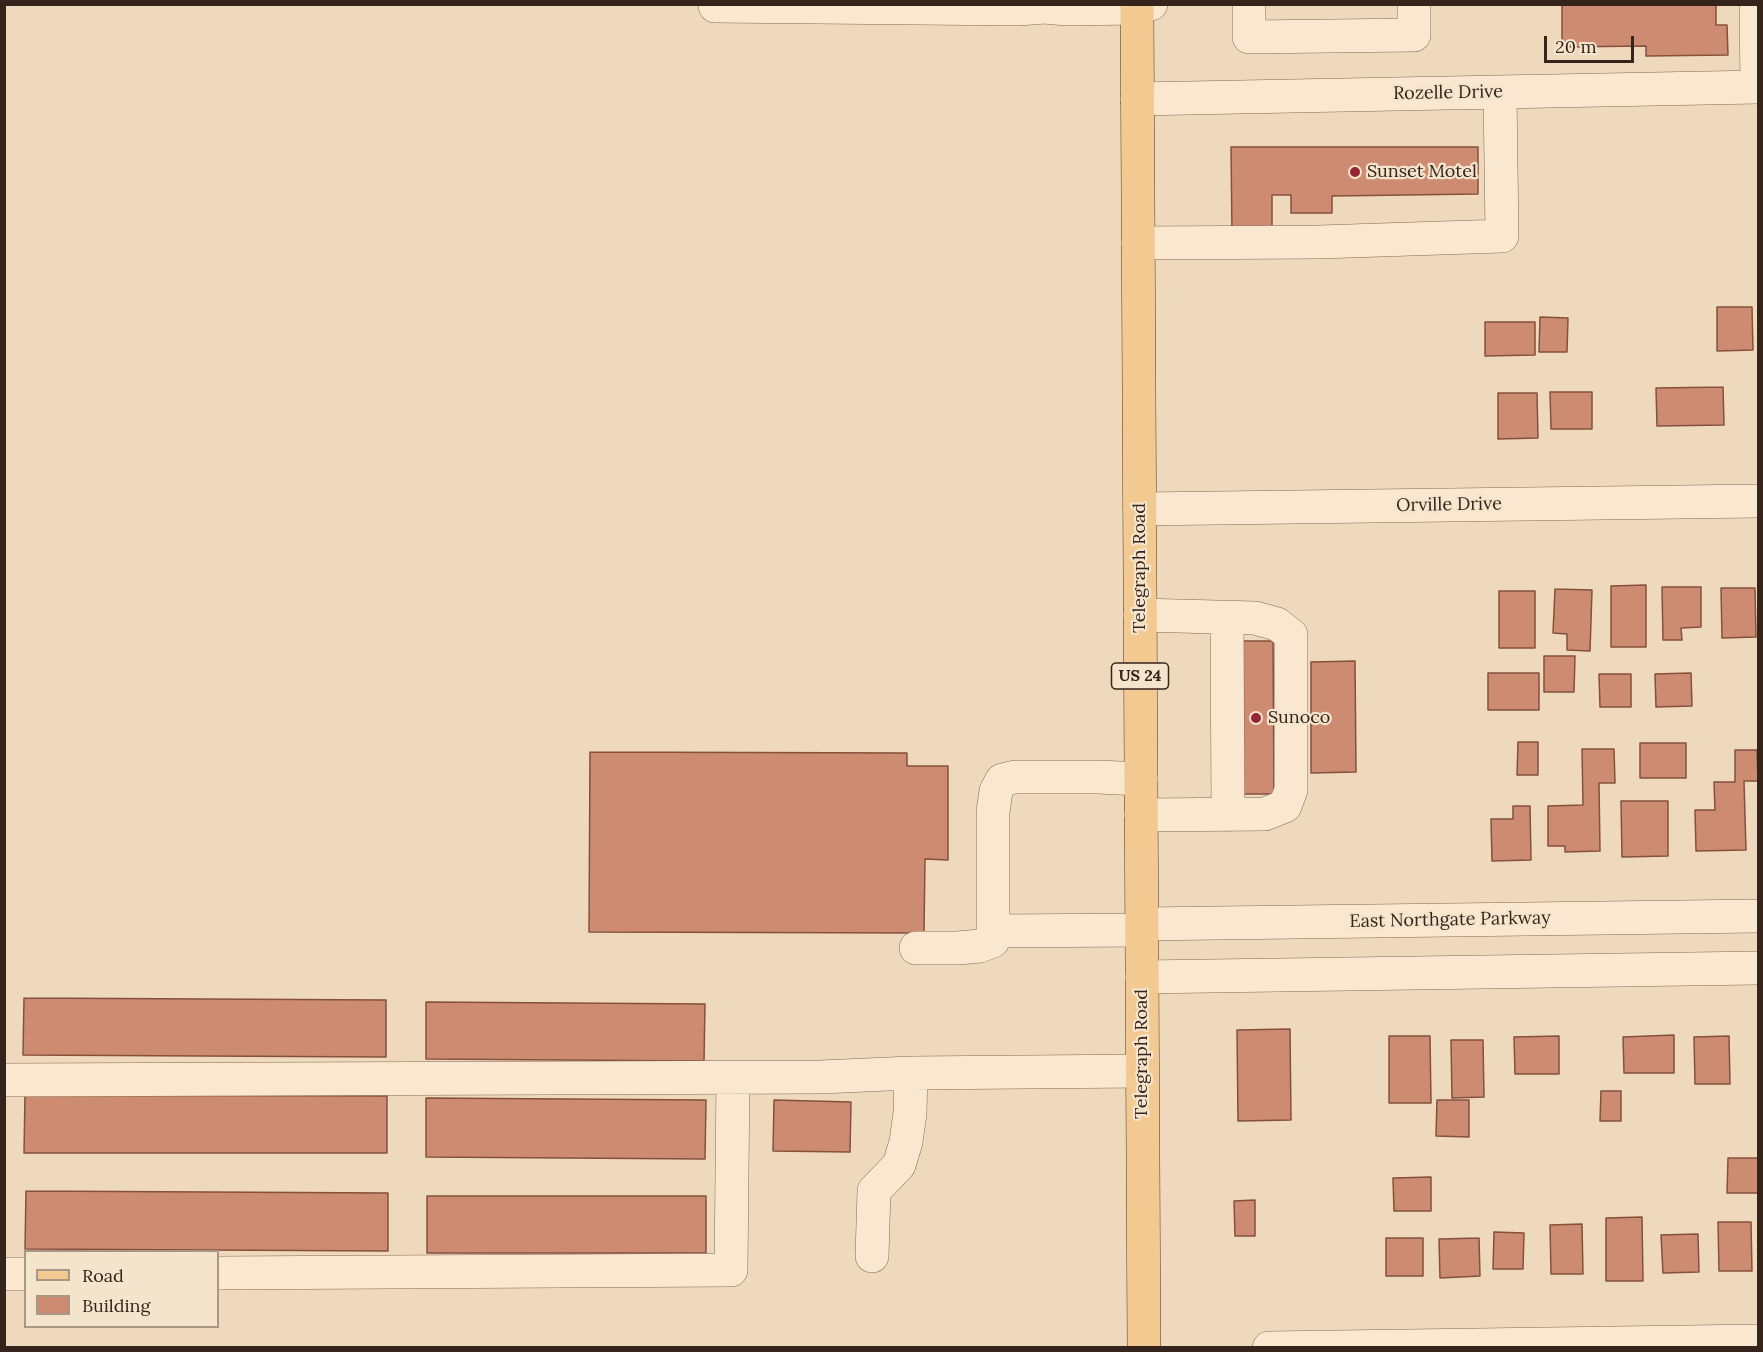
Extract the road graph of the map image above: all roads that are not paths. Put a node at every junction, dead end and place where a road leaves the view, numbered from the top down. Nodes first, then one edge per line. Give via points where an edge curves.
1 (1249, 4) edge
2 (1414, 4) edge
3 (1756, 4) edge
4 (715, 6) edge
5 (1044, 6) edge
6 (1142, 6) edge
7 (1758, 87) edge
8 (1500, 92) junction
9 (1137, 99) junction
10 (1138, 243) junction
11 (1758, 501) edge
12 (1140, 509) junction
13 (1140, 615) junction
14 (1227, 617) junction
15 (1141, 779) junction
16 (1141, 815) junction
17 (1228, 815) junction
18 (1758, 916) edge
19 (1142, 927) junction
20 (995, 931) junction
21 (916, 948) dead end
22 (1758, 968) edge
23 (1142, 977) junction
24 (1142, 1071) junction
25 (911, 1073) junction
26 (733, 1078) junction
27 (4, 1080) edge
28 (872, 1256) dead end
29 (219, 1273) edge
30 (4, 1274) edge
31 (24, 1274) edge
32 (1758, 1341) edge
33 (1144, 1347) edge
34 (1269, 1347) edge

1 - 2 street via 1249,37 1414,35
3 - 7 street
4 - 5 street
5 - 6 street
6 - 9 main road, Telegraph Road / US 24
7 - 8 street, Rozelle Drive
8 - 9 street, Rozelle Drive
8 - 10 street via 1502,236
9 - 10 main road, Telegraph Road / US 24
10 - 12 main road, Telegraph Road / US 24
11 - 12 street, Orville Drive
12 - 13 main road, Telegraph Road / US 24
13 - 14 street
13 - 15 main road, Telegraph Road / US 24
14 - 17 street
14 - 17 street via 1277,624 1292,635 1291,790 1285,806 1265,814
15 - 16 main road, Telegraph Road / US 24
15 - 20 street via 1002,780 993,812
16 - 17 street
16 - 19 main road, Telegraph Road / US 24
18 - 19 street, East Northgate Parkway
19 - 20 street, East Northgate Parkway
19 - 23 main road, Telegraph Road / US 24
20 - 21 street via 993,941 980,946
22 - 23 street
23 - 24 main road, Telegraph Road / US 24
24 - 25 street
24 - 33 main road, Telegraph Road / US 24
25 - 26 street
25 - 28 street via 910,1113 899,1165 874,1191
26 - 27 street
26 - 29 street via 731,1270
30 - 31 street
32 - 34 street

